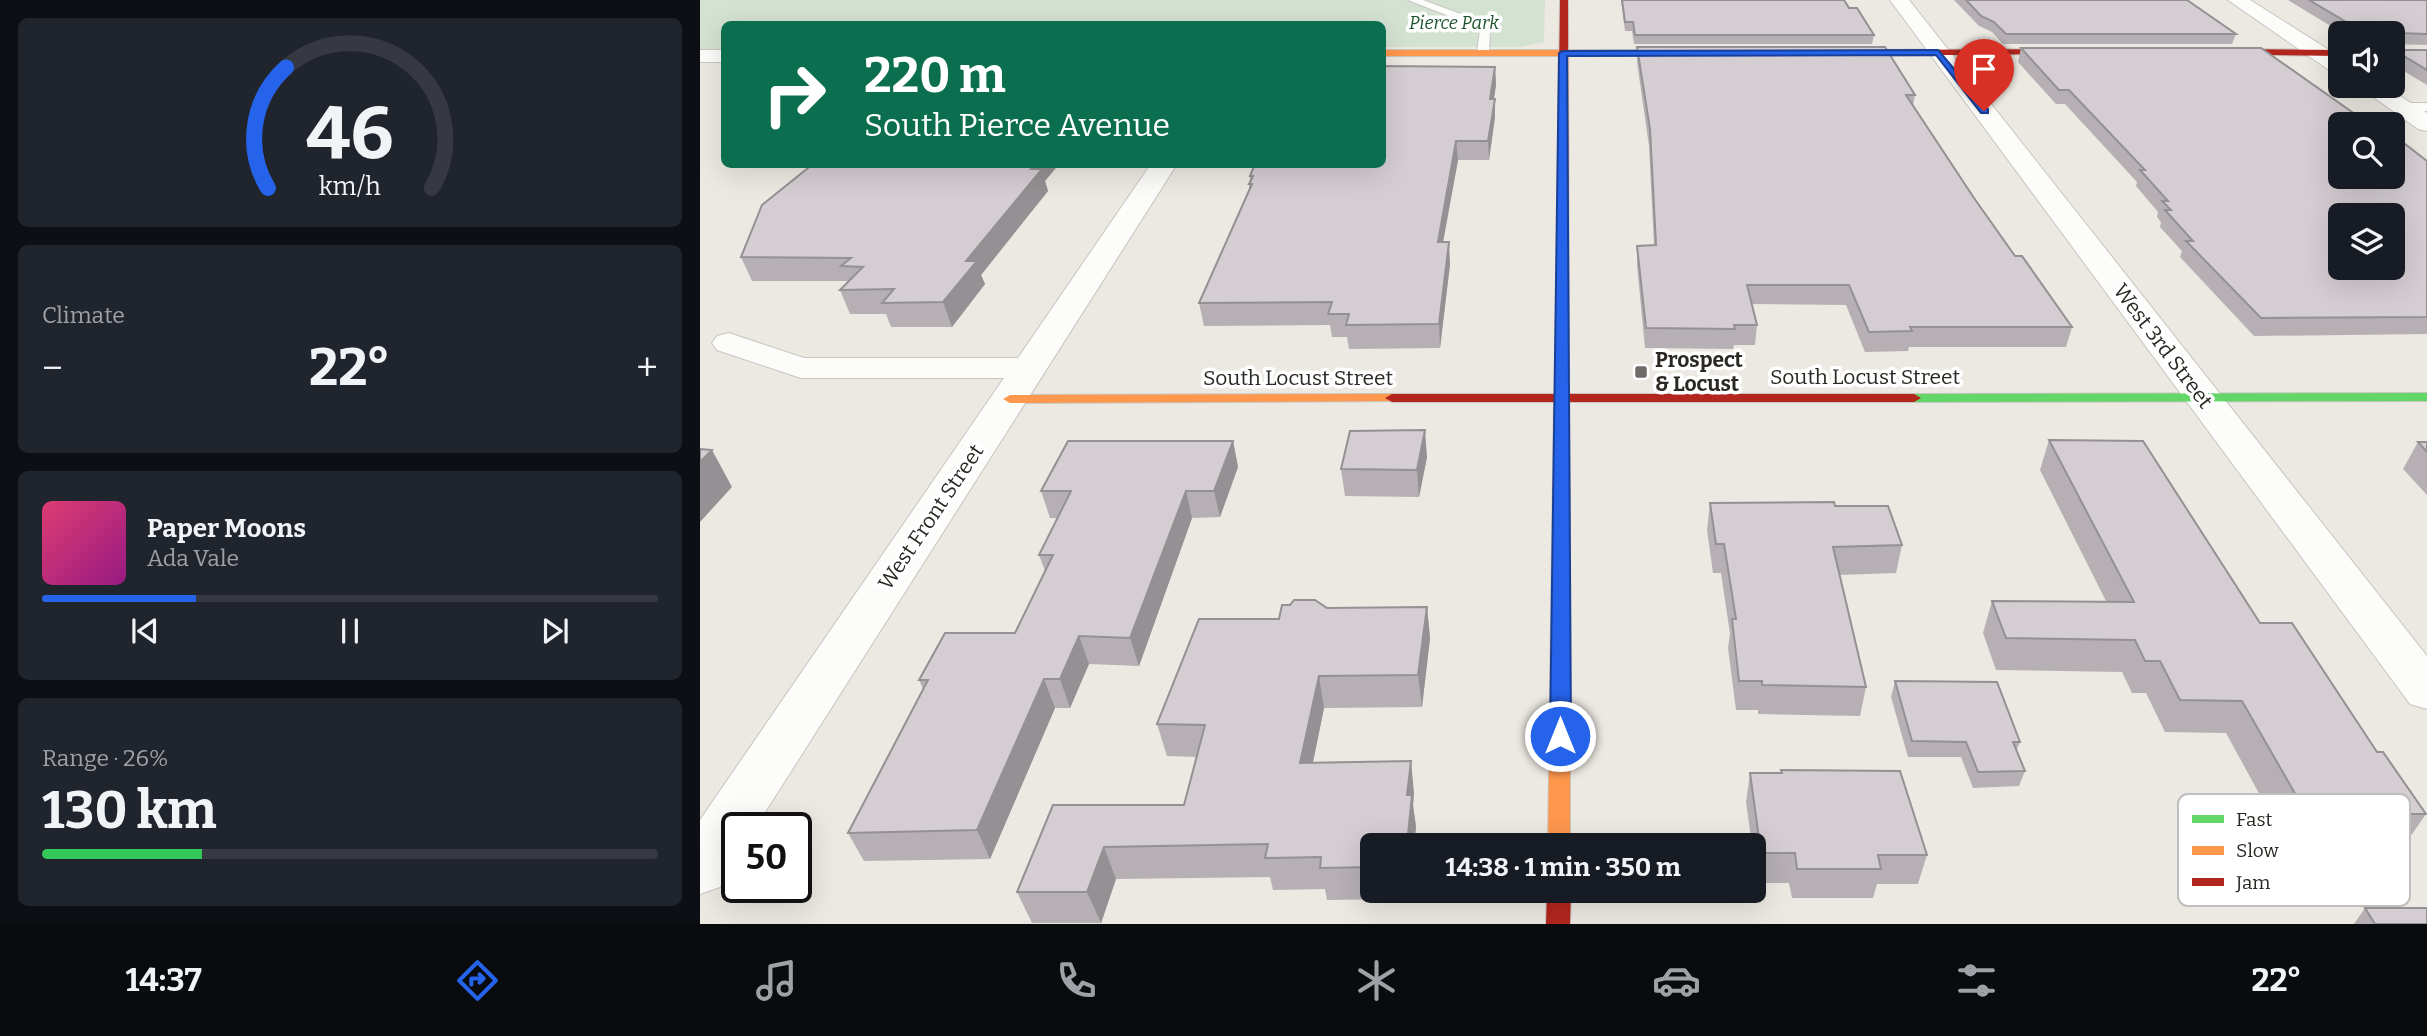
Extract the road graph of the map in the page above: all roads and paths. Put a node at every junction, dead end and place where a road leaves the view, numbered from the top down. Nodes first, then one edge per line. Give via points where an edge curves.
1 (1413, 0) edge
2 (1564, 0) edge
3 (1899, 0) edge
4 (2237, 0) edge
5 (1938, 52) junction
6 (2089, 52) edge
7 (2200, 52) edge
8 (2318, 52) junction
9 (2328, 52) edge
10 (1386, 53) edge
11 (1483, 53) junction
12 (1563, 53) junction
13 (1699, 53) edge
14 (1822, 53) edge
15 (700, 56) edge
16 (721, 56) edge
17 (2328, 59) edge
18 (2387, 98) edge
19 (2401, 107) junction
20 (2427, 107) edge
21 (2427, 124) edge
22 (1161, 168) edge
23 (729, 344) dead end
24 (1020, 384) junction
25 (2203, 397) junction
26 (2427, 397) edge
27 (1563, 398) junction
28 (2427, 691) edge
29 (1559, 833) edge
30 (700, 870) edge
31 (1559, 903) edge
32 (1558, 924) edge

1 - 11 lane via 1481,25 1485,30
2 - 12 street
3 - 5 street, West 3rd Street
4 - 8 street
5 - 6 street
5 - 14 street
5 - 25 street, West 3rd Street
7 - 8 street
8 - 9 street
8 - 17 street
10 - 11 street
11 - 12 street
12 - 13 street
12 - 27 street
15 - 16 street
18 - 19 street
19 - 20 lane
19 - 21 street
22 - 24 street, West Front Street
23 - 24 street via 801,368
24 - 27 street, South Locust Street
24 - 30 street, West Front Street
25 - 26 street, South Locust Street
25 - 27 street, South Locust Street
25 - 28 street, West 3rd Street
27 - 29 street
31 - 32 street

